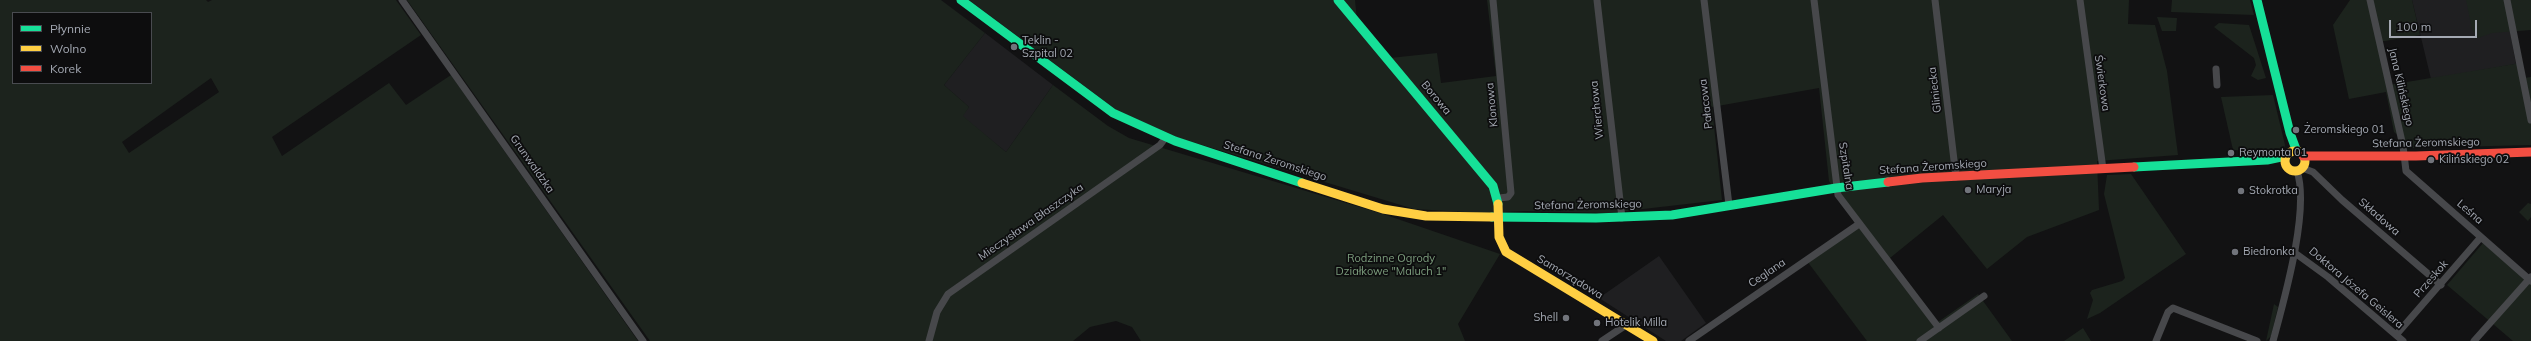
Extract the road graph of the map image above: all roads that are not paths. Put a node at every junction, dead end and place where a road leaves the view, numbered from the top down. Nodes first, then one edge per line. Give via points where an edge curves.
1 (402, 0) edge
2 (961, 0) edge
3 (1338, 0) edge
4 (1493, 0) edge
5 (1597, 0) edge
6 (1704, 0) edge
7 (1814, 0) edge
8 (1936, 0) edge
9 (2080, 0) edge
10 (2258, 0) edge
11 (2370, 0) edge
12 (2507, 0) edge
13 (2216, 69) dead end
14 (2217, 85) dead end
15 (2531, 120) edge
16 (1166, 137) junction
17 (2531, 152) edge
18 (2404, 156) junction
19 (2296, 160) junction
20 (2103, 169) junction
21 (1956, 177) junction
22 (1836, 188) junction
23 (1499, 198) junction
24 (1729, 205) junction
25 (1498, 218) junction
26 (1622, 218) junction
27 (1859, 224) junction
28 (2481, 237) junction
29 (2294, 252) junction
30 (2530, 279) edge
31 (2441, 285) junction
32 (1984, 296) dead end
33 (1626, 325) junction
34 (1939, 328) junction
35 (2396, 335) junction
36 (2274, 340) edge
37 (643, 341) edge
38 (929, 341) edge
39 (1602, 341) edge
40 (1653, 341) edge
41 (1689, 341) edge
42 (1920, 341) edge
43 (2156, 341) edge
44 (2257, 341) edge
45 (2403, 341) edge
46 (2474, 341) edge

1 - 37 street, Grunwaldzka
2 - 16 main road, Stefana Żeromskiego via 1113,113
3 - 23 main road, Borowa via 1494,186
4 - 23 street, Klonowa via 1511,192 1508,196
5 - 26 street, Wierchowa
6 - 24 street, Pałacowa
7 - 22 street, Szpitalna
8 - 21 street, Gliniecka
9 - 20 street, Świerkowa
10 - 19 main road
11 - 18 street, Jana Kilińskiego
12 - 15 street
13 - 14 street
16 - 25 main road, Stefana Żeromskiego via 1383,209 1426,216
16 - 38 street, Mieczysława Błaszczyka via 1160,145 948,294 937,312
17 - 18 main road, Stefana Żeromskiego
18 - 19 main road, Stefana Żeromskiego via 2322,157
18 - 28 street, Leśna via 2406,171
19 - 20 main road, Stefana Żeromskiego
19 - 29 street via 2300,198
19 - 31 street, Składowa via 2313,172
20 - 21 main road, Stefana Żeromskiego
21 - 22 main road, Stefana Żeromskiego via 1922,178
22 - 24 main road, Stefana Żeromskiego
22 - 27 street, Szpitalna via 1838,195
23 - 25 main road
24 - 26 main road, Stefana Żeromskiego via 1672,215
25 - 26 main road, Stefana Żeromskiego
25 - 33 main road, Samorządowa via 1498,236 1502,247 1510,255
27 - 34 street, Szpitalna
27 - 41 street, Ceglana
28 - 30 street, Leśna
28 - 31 street, Przeskok
29 - 35 street, Doktora Józefa Geislera
29 - 36 street
30 - 46 street
31 - 35 street, Przeskok
32 - 34 street
33 - 39 street
33 - 40 main road, Samorządowa
34 - 42 street
35 - 45 street, Doktora Józefa Geislera
43 - 44 street via 2172,308

